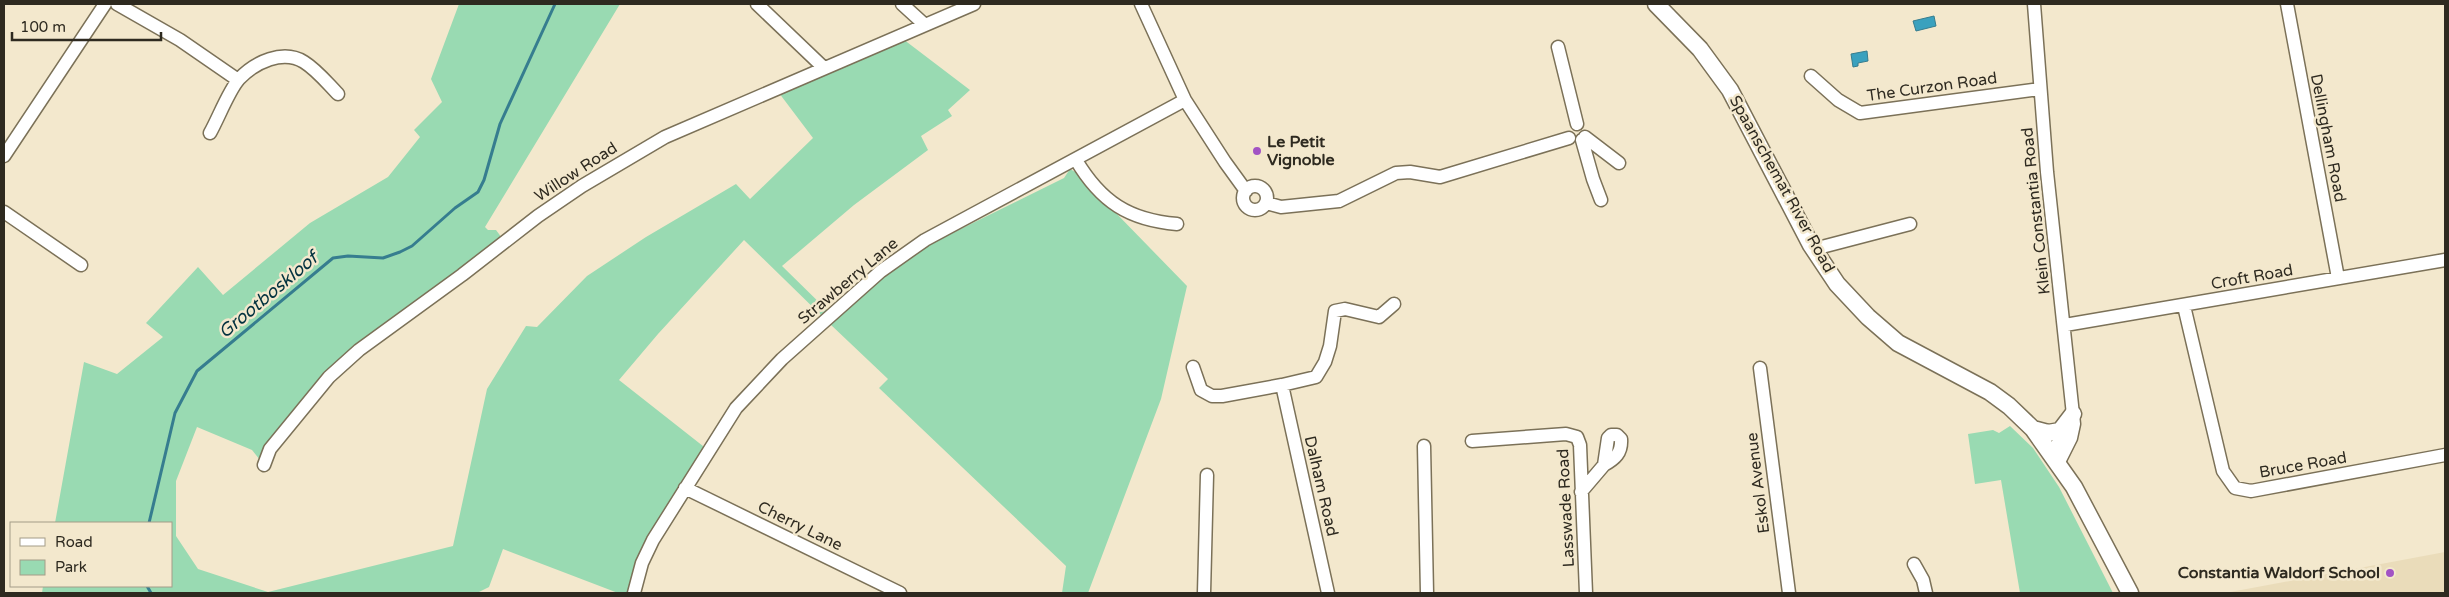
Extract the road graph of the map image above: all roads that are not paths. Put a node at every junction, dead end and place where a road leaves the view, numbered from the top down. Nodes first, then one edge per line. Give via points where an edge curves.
1 (105, 4) edge
2 (117, 4) edge
3 (757, 4) edge
4 (902, 4) edge
5 (974, 4) edge
6 (1141, 4) edge
7 (1656, 4) edge
8 (2034, 4) edge
9 (2287, 4) edge
10 (924, 25) junction
11 (1558, 47) dead end
12 (824, 68) junction
13 (1811, 76) dead end
14 (238, 80) junction
15 (2040, 89) junction
16 (338, 94) dead end
17 (1185, 100) junction
18 (1577, 124) junction
19 (210, 133) dead end
20 (1569, 138) junction
21 (1584, 138) junction
22 (4, 156) edge
23 (1076, 160) junction
24 (1619, 163) dead end
25 (1246, 191) junction
26 (1601, 200) dead end
27 (1268, 204) junction
28 (4, 212) edge
29 (1177, 224) dead end
30 (1910, 224) dead end
31 (1814, 249) junction
32 (2445, 260) edge
33 (80, 265) dead end
34 (2338, 278) junction
35 (1394, 304) dead end
36 (2184, 306) junction
37 (2064, 325) junction
38 (1193, 367) dead end
39 (1760, 368) dead end
40 (1282, 385) junction
41 (2072, 414) junction
42 (2033, 429) junction
43 (1472, 441) dead end
44 (1424, 446) dead end
45 (2445, 455) edge
46 (2055, 457) junction
47 (1604, 465) dead end
48 (264, 466) dead end
49 (1207, 475) dead end
50 (685, 488) junction
51 (1581, 492) junction
52 (1914, 564) dead end
53 (634, 593) edge
54 (900, 593) edge
55 (1204, 593) edge
56 (1328, 593) edge
57 (1427, 593) edge
58 (1586, 593) edge
59 (1789, 593) edge
60 (1926, 593) edge
61 (2130, 593) edge

1 - 22 street
2 - 14 street via 173,35
3 - 12 street
4 - 10 street
5 - 10 street, Willow Road
6 - 17 street
7 - 31 main road, Spaanschemat River Road via 1700,49 1730,90
8 - 15 street, Klein Constantia Road
9 - 34 street, Dellingham Road
10 - 12 street, Willow Road
11 - 18 street
12 - 48 street, Willow Road via 665,137 538,216 359,350 329,377 270,449
13 - 15 street, The Curzon Road via 1838,100 1860,113
14 - 16 street via 266,61 284,56 304,62
14 - 19 street
15 - 37 street, Klein Constantia Road
17 - 23 street, Strawberry Lane
17 - 25 street
18 - 20 street via 1568,129
18 - 21 street via 1585,130
20 - 21 street via 1576,142
20 - 27 street via 1440,177 1396,173 1339,201 1304,206
21 - 24 street
21 - 26 street
23 - 29 street via 1091,182 1122,210 1155,222
23 - 50 street, Strawberry Lane via 925,240 881,271 753,388 736,408
25 - 27 street via 1256,187 1262,190
25 - 27 street via 1243,198 1249,209 1258,210
28 - 33 street
30 - 31 street
31 - 42 main road, Spaanschemat River Road via 1838,284 1884,332 1913,353 1990,392
32 - 34 street, Croft Road
34 - 36 street, Croft Road
35 - 40 street via 1379,317 1345,309 1336,311 1330,346 1318,375
36 - 37 street, Croft Road
36 - 45 street, Bruce Road via 2223,471 2235,488 2251,491
37 - 41 street, Klein Constantia Road
38 - 40 street via 1201,390 1212,396
39 - 59 street, Eskol Avenue
40 - 56 street, Dalham Road
41 - 42 main road via 2060,431 2048,433
41 - 46 street, Klein Constantia Road via 2071,438
42 - 46 main road, Spaanschemat River Road
43 - 51 street, Lasswade Road via 1575,436 1580,445
44 - 57 street
46 - 61 main road, Spaanschemat River Road
47 - 51 street
49 - 55 street
50 - 53 street, Strawberry Lane via 649,548
50 - 54 street, Cherry Lane
51 - 58 street, Lasswade Road
52 - 60 street via 1924,580

